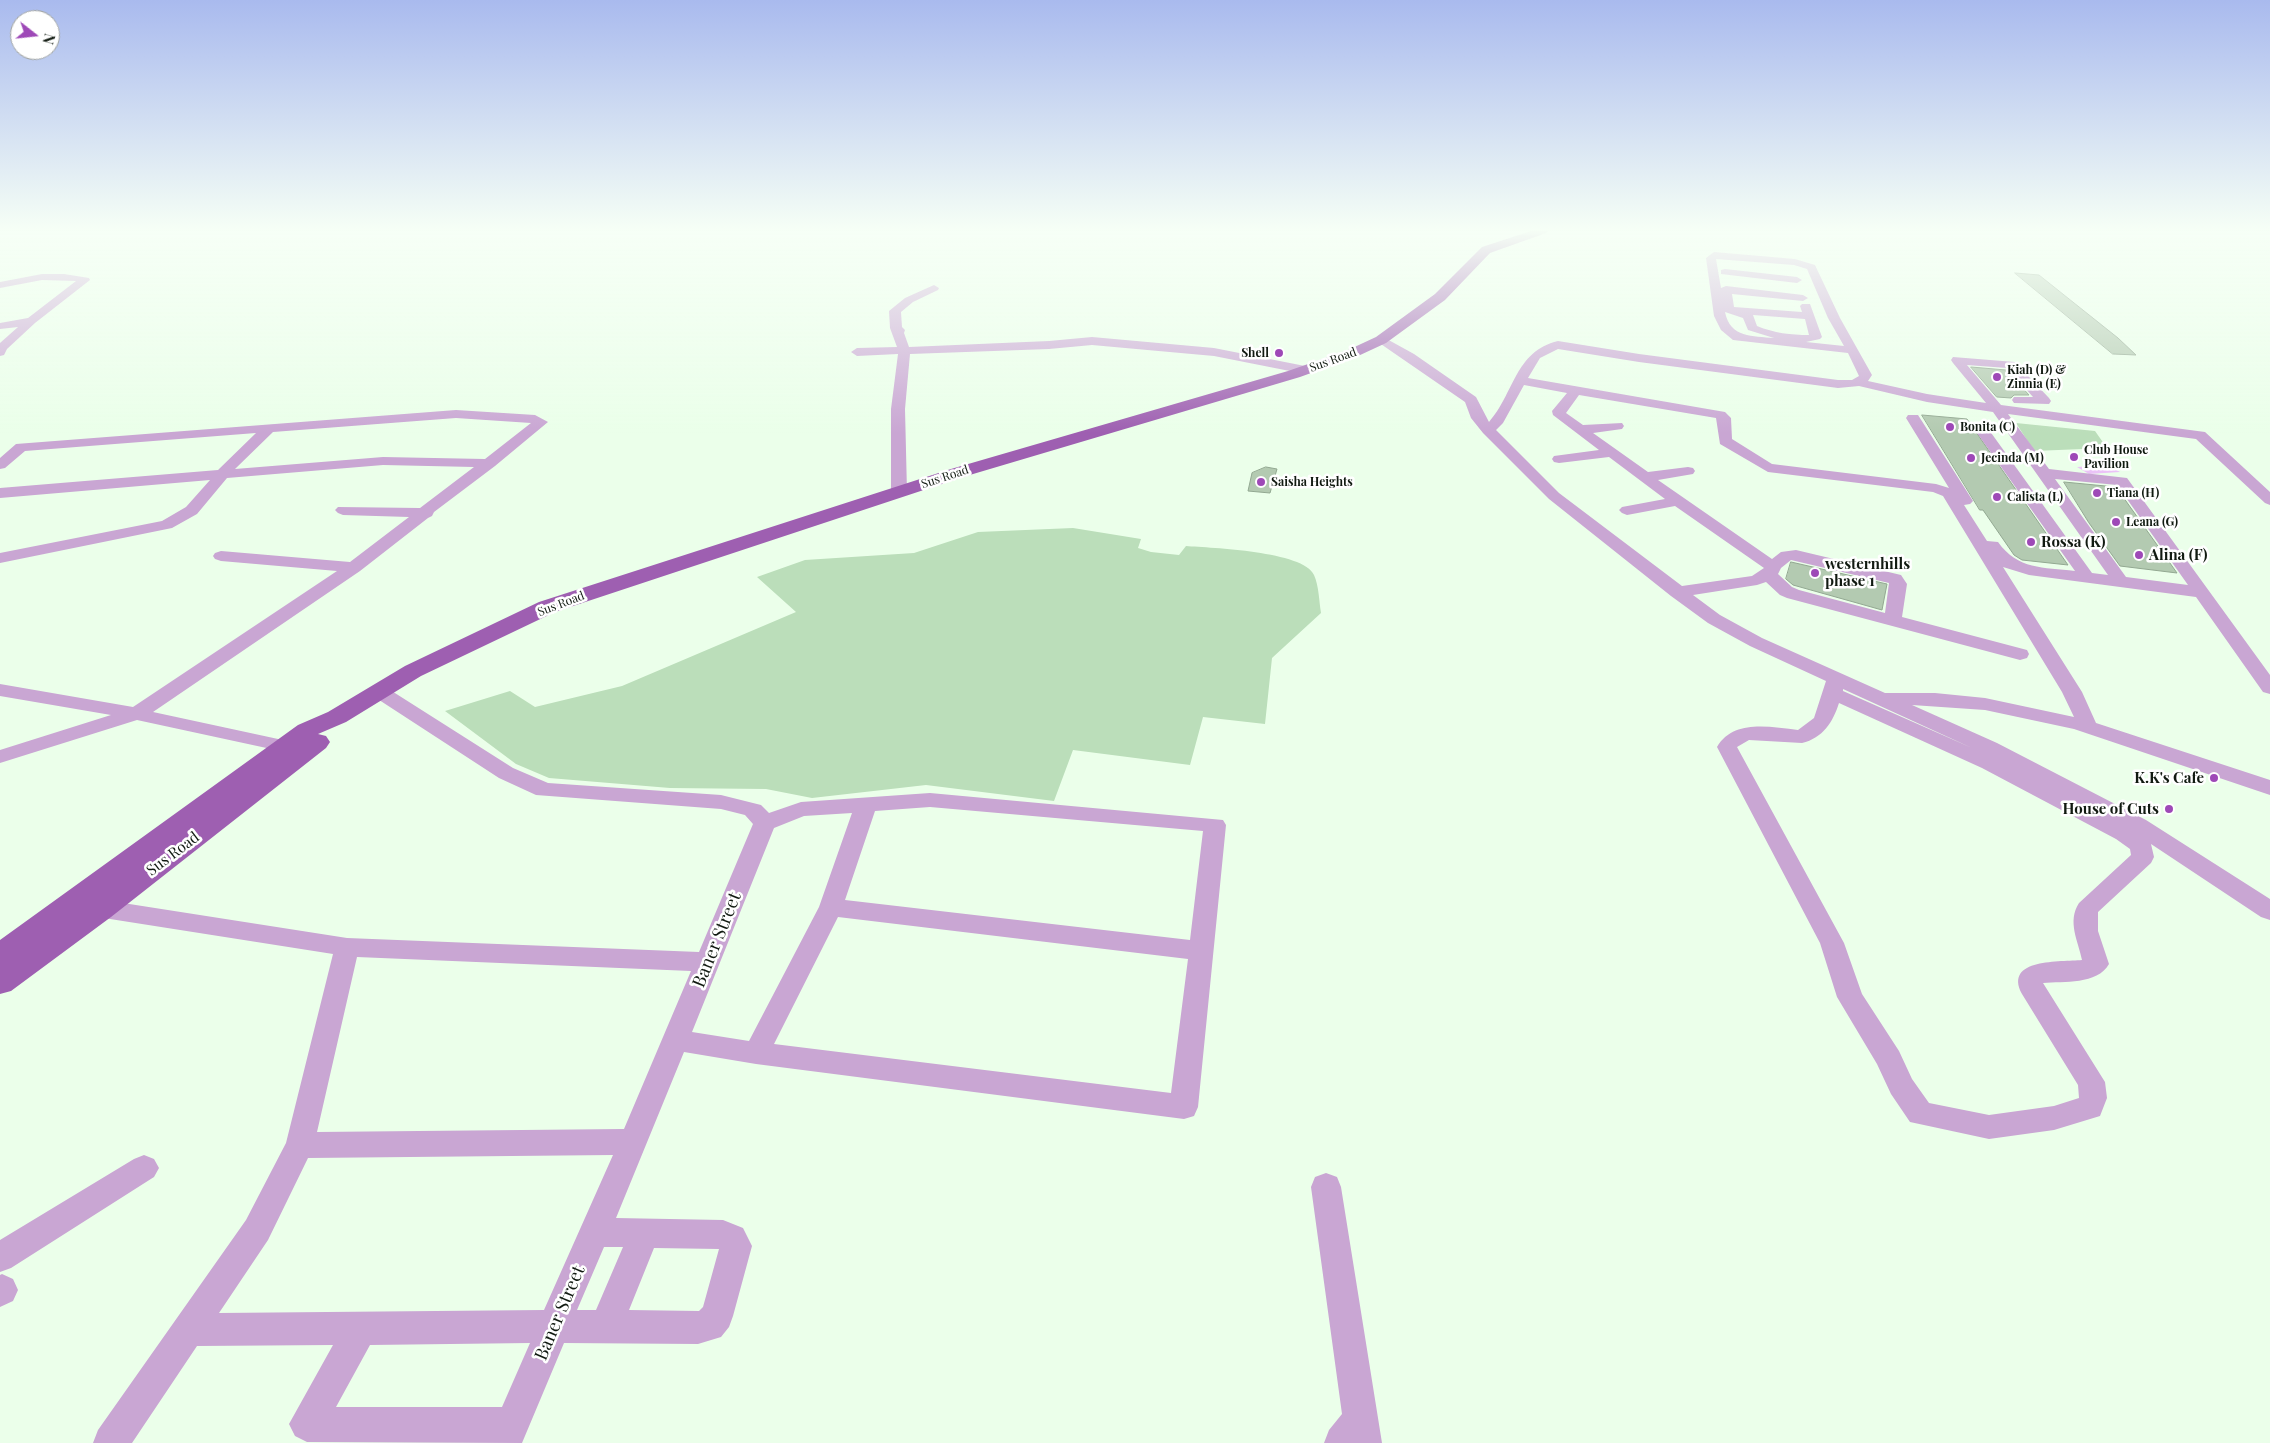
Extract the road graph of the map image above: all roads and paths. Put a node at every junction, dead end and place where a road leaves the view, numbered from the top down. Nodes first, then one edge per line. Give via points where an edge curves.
1 (61, 298) edge
2 (912, 298) edge
3 (1438, 298) edge
4 (1717, 298) edge
5 (1727, 298) edge
6 (1765, 298) edge
7 (1803, 298) edge
8 (1825, 298) edge
9 (1806, 307) junction
10 (1829, 308) junction
11 (1728, 309) junction
12 (31, 322) junction
13 (0, 326) edge
14 (1381, 340) junction
15 (1852, 350) junction
16 (904, 351) junction
17 (0, 352) edge
18 (857, 352) dead end
19 (1305, 370) junction
20 (1521, 381) junction
21 (1857, 382) junction
22 (1576, 390) junction
23 (1988, 397) junction
24 (1998, 408) junction
25 (1912, 418) dead end
26 (1617, 426) dead end
27 (1979, 426) dead end
28 (270, 427) junction
29 (1488, 430) junction
30 (1579, 430) junction
31 (21, 447) junction
32 (0, 448) edge
33 (1610, 453) junction
34 (1559, 458) dead end
35 (490, 463) junction
36 (0, 465) edge
37 (1688, 471) dead end
38 (2044, 472) junction
39 (224, 473) junction
40 (1644, 477) junction
41 (899, 492) junction
42 (0, 493) edge
43 (2270, 500) edge
44 (1678, 501) junction
45 (344, 510) dead end
46 (1627, 510) dead end
47 (426, 512) junction
48 (221, 556) dead end
49 (0, 558) edge
50 (2009, 564) junction
51 (354, 567) junction
52 (1768, 571) junction
53 (2084, 572) junction
54 (2117, 575) junction
55 (1662, 580) junction
56 (2194, 585) junction
57 (1677, 592) junction
58 (1893, 620) junction
59 (2020, 654) dead end
60 (1834, 686) junction
61 (2270, 688) edge
62 (0, 690) edge
63 (380, 692) junction
64 (1882, 699) junction
65 (136, 714) junction
66 (337, 717) junction
67 (2087, 724) junction
68 (286, 746) junction
69 (0, 756) edge
70 (2270, 788) edge
71 (866, 804) junction
72 (765, 823) junction
73 (72, 904) junction
74 (831, 907) junction
75 (100, 909) junction
76 (2270, 911) edge
77 (347, 947) junction
78 (1202, 951) junction
79 (0, 956) edge
80 (708, 962) junction
81 (0, 982) edge
82 (676, 1040) junction
83 (756, 1053) junction
84 (633, 1142) junction
85 (300, 1145) junction
86 (144, 1168) dead end
87 (1326, 1187) dead end
88 (595, 1232) junction
89 (644, 1233) junction
90 (0, 1256) edge
91 (554, 1326) junction
92 (606, 1326) junction
93 (361, 1328) junction
94 (188, 1330) junction
95 (508, 1434) edge
96 (1356, 1435) edge
97 (111, 1443) edge

1 - 12 street
2 - 16 street via 895,311 896,328
3 - 14 main road, Sus Road
4 - 15 street via 1720,316 1726,328 1737,338
5 - 11 street
6 - 9 street
7 - 9 street
8 - 10 street
9 - 10 street
9 - 11 street
9 - 11 street via 1816,337 1761,332 1752,328 1748,316
10 - 15 street
12 - 13 street
12 - 17 street
14 - 19 main road, Sus Road
14 - 29 street via 1471,400 1478,418
15 - 21 street via 1866,375
16 - 18 street
16 - 19 street via 1092,341 1214,352
16 - 41 street via 898,409
19 - 41 main road, Sus Road
20 - 21 street via 1541,350 1558,345 1838,384
20 - 22 street
20 - 29 street via 1496,423
21 - 24 street via 1918,397
22 - 30 street via 1559,413
22 - 67 street via 1720,415 1726,422 1725,441 1768,468 1936,488 1949,493 2072,692
23 - 23 street via 2042,402 2044,401 2011,365 1957,360
23 - 24 street
24 - 38 street
24 - 43 street via 2200,435
25 - 50 street via 2001,559
26 - 30 street
27 - 53 street
28 - 31 street
28 - 35 street via 456,414 540,420 540,424
28 - 39 street
29 - 55 street via 1554,496
30 - 33 street
31 - 32 street
31 - 36 street
33 - 34 street
33 - 40 street
35 - 39 street via 383,461
35 - 47 street
37 - 40 street
38 - 54 street
38 - 56 street via 2122,481
39 - 42 street
39 - 49 street via 191,513 175,522
40 - 44 street
41 - 63 main road, Sus Road via 548,607 413,672
44 - 46 street
44 - 52 street
45 - 47 street
47 - 51 street
48 - 51 street
50 - 53 street
50 - 54 street via 2028,570
51 - 65 street
52 - 55 street via 1744,570
52 - 57 street via 1757,580
52 - 58 street via 1786,591 1793,594
52 - 58 street via 1787,555 1796,555 1895,579 1898,584
53 - 54 street
54 - 56 street
55 - 57 street
56 - 61 street
57 - 60 street via 1714,619
58 - 59 street
60 - 60 street via 1990,763 2140,845 2143,856 2087,909 2085,928 2096,964 2088,969 2036,974 2030,978 2031,987 2091,1082 2094,1100 2090,1107 2054,1118 1989,1127 1920,1114 1901,1086 1889,1059 1850,997 1832,943 1727,747 1732,739 1750,733 1802,737 1823,722
60 - 64 street
62 - 65 street
63 - 66 main road, Sus Road
63 - 72 street via 506,773 544,790 721,802 753,810
64 - 67 street via 1966,700
64 - 76 street via 1990,748 2138,825
65 - 68 street
65 - 69 street
66 - 68 main road, Sus Road via 307,730
66 - 75 main road, Sus Road via 330,730 303,754
67 - 70 street
68 - 73 main road, Sus Road
71 - 72 street via 801,809
71 - 74 street
71 - 78 street via 930,800 1215,825
72 - 80 street, Baner Street
73 - 75 street
73 - 79 main road, Sus Road
74 - 78 street
74 - 83 street
75 - 77 street
75 - 81 main road, Sus Road
77 - 80 street
77 - 85 street
78 - 83 street via 1184,1107
80 - 82 street, Baner Street
82 - 83 street
82 - 84 street, Baner Street
84 - 85 street
84 - 88 street, Baner Street
85 - 94 street via 257,1230
86 - 90 street
87 - 96 street
88 - 89 street
88 - 91 street, Baner Street
89 - 92 street
89 - 92 street via 732,1238 736,1246 717,1316 709,1325 698,1328
91 - 92 street
91 - 93 street
91 - 95 street, Baner Street
93 - 94 street
93 - 95 street via 307,1424
94 - 97 street

